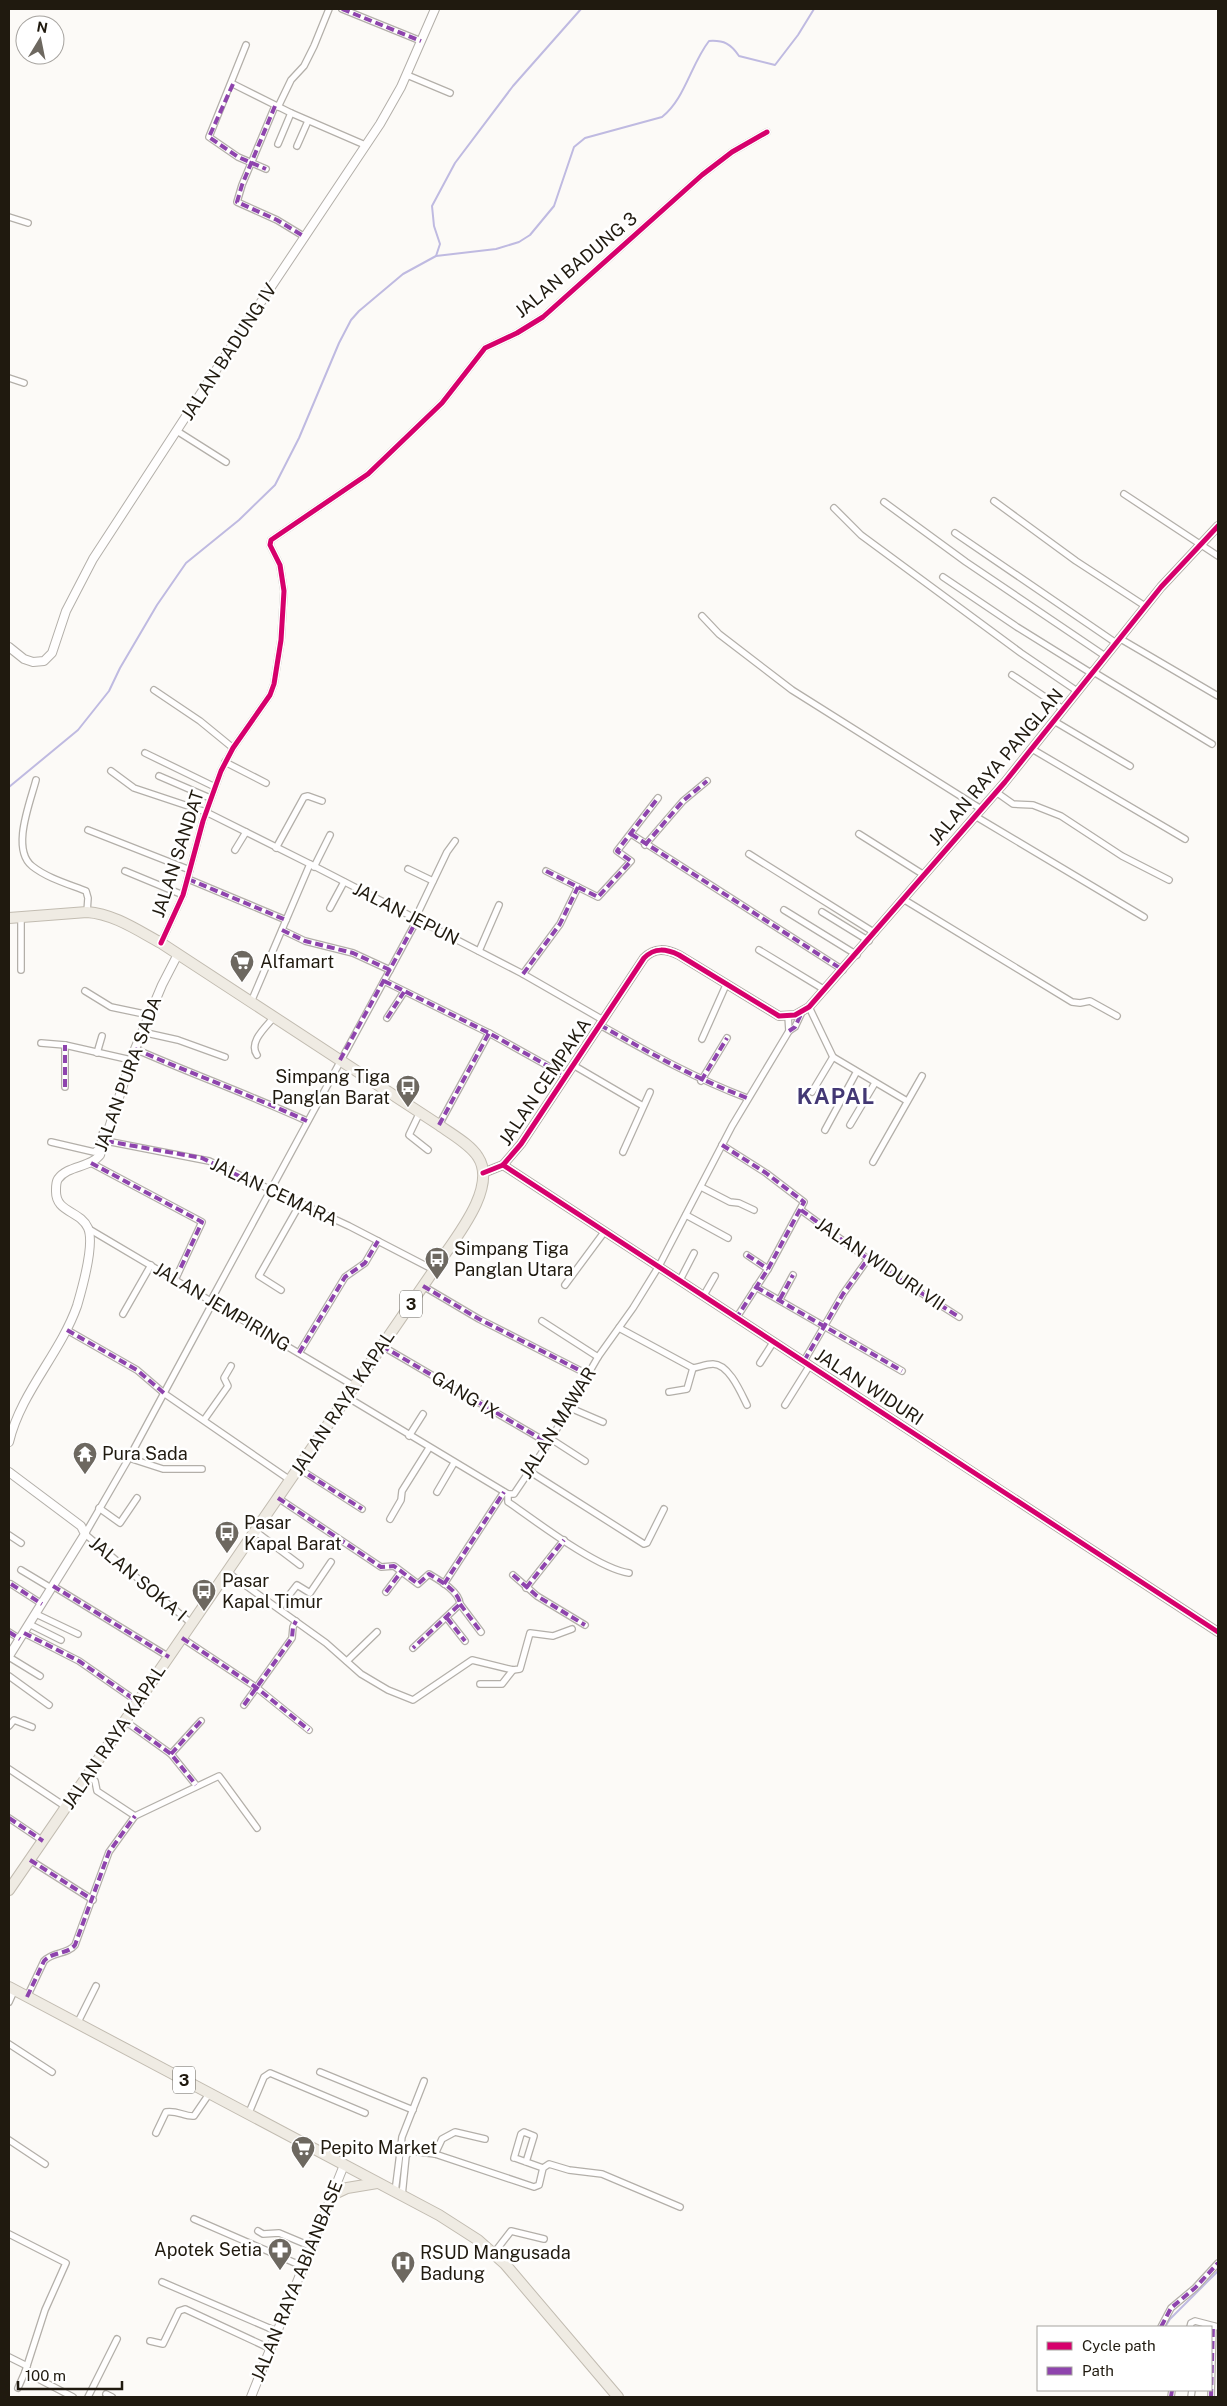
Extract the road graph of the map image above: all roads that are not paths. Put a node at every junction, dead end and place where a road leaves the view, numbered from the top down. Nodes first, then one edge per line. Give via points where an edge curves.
1 (329, 9) edge
2 (342, 9) edge
3 (435, 9) edge
4 (421, 41) junction
5 (246, 45) dead end
6 (407, 75) junction
7 (233, 84) junction
8 (450, 93) dead end
9 (276, 107) junction
10 (291, 114) junction
11 (308, 121) junction
12 (767, 132) dead end
13 (278, 144) dead end
14 (365, 145) junction
15 (296, 146) dead end
16 (250, 163) junction
17 (266, 169) dead end
18 (9, 217) edge
19 (28, 223) dead end
20 (305, 237) junction
21 (9, 378) edge
22 (24, 383) dead end
23 (177, 430) junction
24 (226, 462) dead end
25 (1124, 494) dead end
26 (994, 501) dead end
27 (884, 502) dead end
28 (834, 508) dead end
29 (1218, 526) edge
30 (955, 533) dead end
31 (1200, 544) junction
32 (1218, 556) edge
33 (943, 577) dead end
34 (1145, 606) junction
35 (702, 616) dead end
36 (282, 625) joint
37 (1118, 641) junction
38 (9, 647) edge
39 (1105, 656) junction
40 (1091, 672) junction
41 (1012, 675) dead end
42 (154, 690) dead end
43 (1077, 691) junction
44 (1218, 696) edge
45 (1063, 709) junction
46 (1054, 721) junction
47 (1212, 744) dead end
48 (233, 748) junction
49 (1032, 749) junction
50 (145, 754) dead end
51 (226, 762) junction
52 (1130, 766) dead end
53 (111, 771) dead end
54 (159, 776) dead end
55 (36, 780) dead end
56 (707, 781) dead end
57 (266, 783) dead end
58 (214, 787) junction
59 (996, 792) junction
60 (210, 798) junction
61 (658, 798) dead end
62 (322, 801) dead end
63 (981, 810) junction
64 (206, 812) junction
65 (975, 816) junction
66 (88, 830) dead end
67 (246, 832) junction
68 (631, 834) junction
69 (859, 834) dead end
70 (330, 835) dead end
71 (1185, 839) dead end
72 (455, 841) dead end
73 (645, 844) junction
74 (276, 848) junction
75 (235, 850) dead end
76 (750, 854) dead end
77 (312, 865) junction
78 (408, 869) dead end
79 (190, 870) junction
80 (125, 871) dead end
81 (546, 871) dead end
82 (924, 875) junction
83 (188, 879) junction
84 (1169, 880) dead end
85 (433, 881) junction
86 (344, 882) junction
87 (578, 887) junction
88 (182, 895) junction
89 (903, 899) junction
90 (499, 905) dead end
91 (330, 908) dead end
92 (784, 910) dead end
93 (87, 912) junction
94 (822, 912) dead end
95 (21, 917) junction
96 (1144, 917) dead end
97 (9, 918) edge
98 (416, 919) junction
99 (286, 920) junction
100 (282, 930) junction
101 (875, 933) junction
102 (869, 940) junction
103 (161, 943) junction
104 (759, 950) dead end
105 (479, 951) junction
106 (178, 954) junction
107 (857, 955) junction
108 (21, 970) dead end
109 (390, 970) junction
110 (843, 970) junction
111 (522, 974) junction
112 (384, 981) junction
113 (726, 985) junction
114 (825, 990) junction
115 (85, 991) dead end
116 (404, 992) junction
117 (251, 1002) junction
118 (809, 1006) junction
119 (802, 1012) junction
120 (149, 1015) junction
121 (788, 1016) junction
122 (1117, 1016) dead end
123 (274, 1017) junction
124 (387, 1018) dead end
125 (602, 1022) junction
126 (789, 1031) junction
127 (142, 1032) junction
128 (489, 1033) junction
129 (102, 1036) dead end
130 (727, 1038) dead end
131 (702, 1039) dead end
132 (41, 1043) dead end
133 (65, 1045) junction
134 (135, 1049) junction
135 (97, 1053) junction
136 (258, 1055) dead end
137 (225, 1057) dead end
138 (833, 1057) junction
139 (131, 1060) junction
140 (340, 1060) junction
141 (574, 1065) junction
142 (856, 1073) junction
143 (566, 1076) junction
144 (922, 1076) dead end
145 (701, 1081) junction
146 (875, 1083) junction
147 (65, 1087) dead end
148 (650, 1092) dead end
149 (812, 1092) dead end
150 (748, 1098) junction
151 (908, 1101) junction
152 (643, 1106) junction
153 (420, 1112) junction
154 (307, 1121) junction
155 (439, 1125) junction
156 (850, 1125) dead end
157 (825, 1130) dead end
158 (107, 1137) junction
159 (51, 1142) dead end
160 (722, 1145) junction
161 (428, 1150) dead end
162 (623, 1152) dead end
163 (874, 1162) dead end
164 (90, 1163) junction
165 (503, 1165) junction
166 (483, 1173) junction
167 (701, 1187) junction
168 (270, 1191) junction
169 (300, 1204) junction
170 (754, 1210) dead end
171 (801, 1210) junction
172 (686, 1215) junction
173 (89, 1229) junction
174 (605, 1231) junction
175 (728, 1238) dead end
176 (378, 1241) junction
177 (694, 1253) dead end
178 (747, 1255) dead end
179 (868, 1259) junction
180 (151, 1265) junction
181 (659, 1266) junction
182 (768, 1269) junction
183 (434, 1270) junction
184 (793, 1275) dead end
185 (715, 1276) dead end
186 (175, 1280) junction
187 (680, 1280) junction
188 (565, 1284) dead end
189 (423, 1286) junction
190 (756, 1287) junction
191 (281, 1290) dead end
192 (704, 1295) junction
193 (780, 1299) junction
194 (211, 1303) junction
195 (123, 1314) dead end
196 (737, 1317) junction
197 (959, 1317) dead end
198 (542, 1321) dead end
199 (826, 1327) junction
200 (619, 1328) junction
201 (67, 1330) junction
202 (774, 1341) junction
203 (382, 1346) junction
204 (299, 1353) junction
205 (598, 1357) junction
206 (760, 1363) dead end
207 (807, 1363) junction
208 (231, 1366) dead end
209 (693, 1368) junction
210 (902, 1371) dead end
211 (587, 1374) junction
212 (354, 1386) junction
213 (668, 1392) dead end
214 (165, 1394) junction
215 (347, 1397) junction
216 (747, 1405) dead end
217 (785, 1405) dead end
218 (568, 1407) junction
219 (423, 1414) dead end
220 (204, 1420) junction
221 (603, 1422) dead end
222 (409, 1436) junction
223 (549, 1441) junction
224 (9, 1442) edge
225 (429, 1448) junction
226 (129, 1458) junction
227 (585, 1461) dead end
228 (454, 1463) junction
229 (298, 1468) junction
230 (202, 1469) dead end
231 (529, 1471) junction
232 (9, 1472) edge
233 (290, 1480) junction
234 (437, 1492) dead end
235 (506, 1493) junction
236 (137, 1498) dead end
237 (278, 1498) junction
238 (99, 1508) junction
239 (362, 1509) dead end
240 (664, 1509) dead end
241 (390, 1519) dead end
242 (255, 1531) junction
243 (85, 1534) junction
244 (9, 1535) edge
245 (564, 1540) junction
246 (21, 1543) dead end
247 (331, 1562) dead end
248 (300, 1565) dead end
249 (22, 1570) dead end
250 (227, 1572) junction
251 (401, 1572) junction
252 (630, 1573) dead end
253 (513, 1575) dead end
254 (11, 1584) dead end
255 (444, 1584) junction
256 (52, 1587) junction
257 (526, 1588) junction
258 (386, 1592) dead end
259 (459, 1602) junction
260 (42, 1604) junction
261 (279, 1608) junction
262 (36, 1614) junction
263 (447, 1618) junction
264 (296, 1621) junction
265 (29, 1624) junction
266 (192, 1624) junction
267 (585, 1625) dead end
268 (572, 1628) dead end
269 (9, 1632) edge
270 (377, 1632) dead end
271 (481, 1632) dead end
272 (1218, 1632) edge
273 (78, 1634) dead end
274 (22, 1636) junction
275 (182, 1638) junction
276 (61, 1640) dead end
277 (465, 1641) dead end
278 (414, 1648) dead end
279 (9, 1657) edge
280 (169, 1657) junction
281 (351, 1665) junction
282 (513, 1670) junction
283 (9, 1676) edge
284 (40, 1676) dead end
285 (480, 1684) dead end
286 (257, 1688) junction
287 (138, 1702) junction
288 (49, 1705) dead end
289 (244, 1705) dead end
290 (125, 1720) junction
291 (201, 1721) dead end
292 (9, 1726) edge
293 (32, 1727) dead end
294 (309, 1730) dead end
295 (171, 1754) junction
296 (9, 1769) edge
297 (87, 1776) junction
298 (195, 1785) junction
299 (66, 1807) junction
300 (134, 1816) junction
301 (9, 1818) edge
302 (257, 1828) dead end
303 (43, 1841) junction
304 (30, 1860) junction
305 (9, 1890) edge
306 (91, 1899) junction
307 (96, 1986) dead end
308 (19, 1993) edge
309 (9, 2002) edge
310 (77, 2024) junction
311 (9, 2044) edge
312 (52, 2072) dead end
313 (320, 2072) dead end
314 (424, 2081) dead end
315 (209, 2094) junction
316 (412, 2110) junction
317 (364, 2113) dead end
318 (248, 2115) junction
319 (156, 2133) dead end
320 (485, 2139) dead end
321 (9, 2140) edge
322 (435, 2154) junction
323 (526, 2162) junction
324 (45, 2164) dead end
325 (344, 2165) junction
326 (543, 2168) junction
327 (377, 2183) junction
328 (399, 2194) junction
329 (330, 2196) junction
330 (680, 2207) dead end
331 (194, 2219) dead end
332 (258, 2231) dead end
333 (9, 2234) edge
334 (544, 2239) dead end
335 (310, 2246) junction
336 (494, 2253) junction
337 (1218, 2263) edge
338 (302, 2266) junction
339 (162, 2282) dead end
340 (1161, 2326) edge
341 (1190, 2326) edge
342 (1215, 2326) edge
343 (276, 2331) junction
344 (117, 2339) dead end
345 (150, 2341) dead end
346 (269, 2348) junction
347 (9, 2357) edge
348 (28, 2366) junction
349 (25, 2372) junction
350 (1212, 2379) edge
351 (18, 2388) dead end
352 (73, 2397) edge
353 (88, 2397) edge
354 (250, 2397) edge
355 (618, 2397) edge

1 - 9 street via 304,66 291,80
2 - 4 street
3 - 4 street, JALAN BADUNG IV
4 - 6 street, JALAN BADUNG IV
5 - 7 street
6 - 8 street
6 - 14 street, JALAN BADUNG IV
7 - 9 street
7 - 16 street via 209,137
9 - 10 street
9 - 16 street
10 - 11 street
10 - 13 street
11 - 14 street
11 - 15 street
12 - 36 street, JALAN BADUNG 3 via 732,152 702,175 542,317 485,348 442,403 368,474 271,540 282,574
14 - 20 street, JALAN BADUNG IV
16 - 17 street
16 - 20 street via 237,202
18 - 19 street
20 - 23 street, JALAN BADUNG IV
21 - 22 street
23 - 24 street
23 - 38 street, JALAN BADUNG IV via 93,559 66,611 52,653 38,662 24,659
25 - 31 street
26 - 34 street
27 - 39 street
28 - 43 street via 861,535
29 - 31 street, JALAN RAYA PANGLAN
30 - 37 street
31 - 32 street
31 - 34 street, JALAN RAYA PANGLAN
33 - 40 street
34 - 37 street, JALAN RAYA PANGLAN
35 - 63 street via 719,634 792,690
36 - 48 street, JALAN SANDAT via 277,669 270,695
37 - 39 street, JALAN RAYA PANGLAN
37 - 44 street
39 - 40 street, JALAN RAYA PANGLAN
40 - 43 street, JALAN RAYA PANGLAN
40 - 47 street
41 - 45 street
42 - 48 street
43 - 45 street, JALAN RAYA PANGLAN
45 - 46 street, JALAN RAYA PANGLAN
46 - 49 street, JALAN RAYA PANGLAN
46 - 52 street
48 - 51 street, JALAN SANDAT
49 - 59 street, JALAN RAYA PANGLAN
49 - 71 street
50 - 58 street
51 - 57 street
51 - 58 street, JALAN SANDAT
53 - 64 street, JALAN JEPUN via 134,788
54 - 60 street
55 - 93 street via 24,827 23,850 30,865 40,872 86,892
56 - 73 street via 683,801
58 - 60 street, JALAN SANDAT
59 - 63 street, JALAN RAYA PANGLAN
59 - 84 street via 1013,804 1033,805 1061,816 1122,856
60 - 64 street, JALAN SANDAT
61 - 68 street
62 - 74 street via 304,797
63 - 65 street, JALAN RAYA PANGLAN
64 - 67 street, JALAN JEPUN
64 - 79 street, JALAN SANDAT
65 - 82 street, JALAN RAYA PANGLAN
65 - 96 street
66 - 79 street
67 - 74 street, JALAN JEPUN
67 - 75 street
68 - 73 street
68 - 87 street via 618,851 631,861 598,896
69 - 82 street
70 - 77 street
72 - 85 street via 446,852
73 - 110 street
74 - 77 street, JALAN JEPUN
76 - 101 street
77 - 86 street, JALAN JEPUN
77 - 99 street
78 - 85 street
79 - 83 street, JALAN SANDAT
80 - 88 street
81 - 87 street
82 - 89 street, JALAN RAYA PANGLAN
83 - 88 street, JALAN SANDAT
83 - 99 street
85 - 98 street
86 - 91 street
86 - 98 street, JALAN JEPUN
87 - 111 street via 560,924
88 - 103 street, JALAN SANDAT
89 - 101 street, JALAN RAYA PANGLAN
89 - 122 street via 1072,1002 1090,1001
90 - 105 street
92 - 107 street
93 - 95 highway
93 - 103 highway via 115,918
94 - 102 street
95 - 97 highway
95 - 108 street
98 - 105 street, JALAN JEPUN
98 - 109 street
99 - 100 street
100 - 109 street via 305,940 353,952
100 - 117 street
101 - 102 street, JALAN RAYA PANGLAN
102 - 107 street, JALAN RAYA PANGLAN
103 - 106 highway
104 - 114 street
105 - 111 street, JALAN JEPUN
106 - 117 highway
106 - 120 street, JALAN PURA SADA
107 - 110 street, JALAN RAYA PANGLAN
109 - 112 street
110 - 114 street, JALAN RAYA PANGLAN
111 - 125 street, JALAN JEPUN
112 - 116 street
112 - 140 street
113 - 121 street via 772,1013
113 - 125 street, JALAN CEMPAKA via 670,951 653,951 644,958
113 - 131 street
114 - 118 street, JALAN RAYA PANGLAN
115 - 120 street via 111,1007
116 - 124 street
116 - 128 street
117 - 123 highway
118 - 119 street, JALAN RAYA PANGLAN
118 - 138 street
119 - 121 street, JALAN RAYA PANGLAN
119 - 126 street, JALAN MAWAR via 795,1027
120 - 127 street, JALAN PURA SADA
121 - 126 street
123 - 136 street via 256,1040 254,1048
123 - 140 highway
125 - 141 street, JALAN CEMPAKA
125 - 145 street, JALAN JEPUN
126 - 150 street, JALAN MAWAR
127 - 134 street, JALAN PURA SADA
127 - 137 street via 178,1040
128 - 143 street
128 - 155 street
129 - 135 street
130 - 145 street
132 - 133 street
133 - 135 street
133 - 147 street
134 - 139 street, JALAN PURA SADA
134 - 154 street via 223,1087 249,1094
135 - 139 street
138 - 142 street
138 - 149 street
139 - 158 street, JALAN PURA SADA
140 - 153 highway
140 - 154 street
141 - 143 street, JALAN CEMPAKA
141 - 152 street
142 - 146 street
142 - 157 street
143 - 165 street, JALAN CEMPAKA via 521,1144
144 - 151 street
145 - 150 street, JALAN JEPUN
146 - 151 street
146 - 156 street
148 - 152 street
150 - 160 street, JALAN MAWAR
151 - 163 street
152 - 162 street
153 - 155 highway
153 - 161 street via 409,1135
154 - 168 street
155 - 166 highway via 478,1156
158 - 159 street via 103,1131 94,1152
158 - 164 street, JALAN PURA SADA via 100,1155
158 - 168 street, JALAN CEMARA via 202,1158
160 - 167 street, JALAN MAWAR
160 - 171 street via 803,1200
164 - 173 street, JALAN PURA SADA via 62,1175 56,1186 59,1204 85,1222
164 - 186 street via 202,1222
165 - 166 street, JALAN CEMPAKA
165 - 174 street, JALAN WIDURI
166 - 183 highway, JALAN RAYA KAPAL / 3 via 478,1200
167 - 170 street
167 - 172 street, JALAN MAWAR
168 - 169 street, JALAN CEMARA
168 - 194 street
169 - 176 street, JALAN CEMARA
169 - 191 street via 259,1276
171 - 179 street, JALAN WIDURI VII
171 - 182 street
172 - 175 street
172 - 181 street, JALAN MAWAR
173 - 180 street, JALAN JEMPIRING
173 - 201 street via 84,1279
174 - 181 street, JALAN WIDURI
174 - 188 street
176 - 183 street, JALAN CEMARA
176 - 204 street via 364,1262 345,1277
177 - 187 street
178 - 182 street
179 - 197 street, JALAN WIDURI VII
179 - 199 street via 843,1294
180 - 186 street, JALAN JEMPIRING
180 - 195 street
181 - 187 street, JALAN WIDURI
181 - 200 street, JALAN MAWAR
182 - 190 street
183 - 189 highway, JALAN RAYA KAPAL / 3
184 - 193 street
185 - 192 street
186 - 194 street, JALAN JEMPIRING
187 - 192 street, JALAN WIDURI
189 - 203 highway, JALAN RAYA KAPAL / 3
189 - 211 street via 479,1319
190 - 193 street
190 - 196 street
192 - 196 street, JALAN WIDURI
193 - 199 street
194 - 204 street, JALAN JEMPIRING
194 - 214 street
196 - 202 street, JALAN WIDURI
198 - 205 street
199 - 207 street
199 - 210 street
200 - 205 street, JALAN MAWAR
200 - 209 street
201 - 214 street via 137,1370
201 - 224 street via 16,1419
202 - 206 street
202 - 207 street, JALAN WIDURI
203 - 212 highway, JALAN RAYA KAPAL / 3
203 - 223 street, GANG IX
204 - 212 street, JALAN JEMPIRING
205 - 211 street, JALAN MAWAR
207 - 217 street
207 - 272 street, JALAN WIDURI
208 - 220 street via 224,1378 228,1386
209 - 213 street via 687,1388
209 - 216 street via 712,1364 720,1366 731,1377
211 - 218 street, JALAN MAWAR
212 - 215 highway, JALAN RAYA KAPAL / 3
214 - 220 street
214 - 226 street
215 - 222 street, JALAN MAWAR
215 - 229 highway, JALAN RAYA KAPAL / 3
218 - 221 street
218 - 223 street, JALAN MAWAR
219 - 222 street
220 - 233 street
222 - 225 street, JALAN MAWAR
223 - 227 street, GANG IX
223 - 231 street, JALAN MAWAR
225 - 228 street, JALAN MAWAR
225 - 241 street via 402,1491 401,1500
226 - 230 street via 163,1469
226 - 238 street
228 - 234 street
228 - 235 street, JALAN MAWAR
229 - 233 highway, JALAN RAYA KAPAL / 3
229 - 239 street
231 - 235 street, JALAN MAWAR via 514,1494
231 - 240 street via 645,1544
232 - 243 street via 81,1526
233 - 237 highway, JALAN RAYA KAPAL / 3
235 - 245 street via 510,1504
235 - 255 street
236 - 238 street via 120,1523
237 - 242 highway, JALAN RAYA KAPAL / 3
237 - 251 street via 381,1567 394,1566
238 - 243 street
242 - 248 street
242 - 250 highway, JALAN RAYA KAPAL / 3
243 - 256 street
243 - 266 street, JALAN SOKA I
244 - 246 street
245 - 252 street via 616,1570
245 - 257 street
247 - 261 street via 310,1592 296,1586
249 - 256 street
250 - 261 street
250 - 266 highway, JALAN RAYA KAPAL / 3
251 - 255 street via 418,1584 427,1574
251 - 258 street
253 - 257 street
254 - 260 street
255 - 259 street
256 - 260 street
256 - 280 street
257 - 267 street
259 - 263 street
259 - 271 street
260 - 262 street
261 - 264 street
262 - 265 street
262 - 273 street
263 - 277 street
263 - 278 street
264 - 281 street
264 - 286 street via 293,1636
265 - 274 street
265 - 276 street
266 - 275 highway, JALAN RAYA KAPAL / 3
268 - 282 street via 553,1636 531,1632 522,1668
269 - 274 street
270 - 281 street
274 - 279 street
274 - 287 street via 79,1661
275 - 280 highway, JALAN RAYA KAPAL / 3
275 - 286 street
279 - 284 street
280 - 287 highway, JALAN RAYA KAPAL / 3
281 - 282 street via 388,1690 413,1700 472,1660
282 - 285 street via 502,1684
283 - 288 street
286 - 289 street
286 - 294 street
287 - 290 highway, JALAN RAYA KAPAL / 3
290 - 295 street
290 - 297 highway, JALAN RAYA KAPAL / 3
291 - 295 street
292 - 293 street via 14,1720
295 - 298 street
296 - 299 street
297 - 299 highway, JALAN RAYA KAPAL / 3
297 - 300 street via 95,1781 97,1791
298 - 300 street
298 - 302 street via 219,1776
299 - 303 highway, JALAN RAYA KAPAL / 3
300 - 306 street via 109,1852
301 - 303 street
303 - 304 highway, JALAN RAYA KAPAL / 3
304 - 305 highway, JALAN RAYA KAPAL / 3
304 - 306 street
306 - 308 street via 75,1945 69,1951 48,1956
307 - 310 street
308 - 309 street
308 - 310 highway, 3
310 - 315 highway, 3
311 - 312 street
313 - 316 street
314 - 316 street
315 - 318 highway, 3
315 - 319 street via 194,2116 177,2111 166,2112
316 - 328 street via 402,2137
317 - 318 street via 270,2072 264,2077
318 - 325 highway, 3
320 - 322 street via 455,2132 442,2139
321 - 324 street
322 - 326 street via 534,2188 539,2185
322 - 328 street via 408,2152
323 - 323 street via 514,2157 524,2132 534,2136
323 - 326 street
325 - 327 highway, 3
325 - 329 street, JALAN RAYA ABIANBASE
326 - 330 street via 549,2164 569,2170 596,2172
327 - 328 highway, 3
327 - 329 highway via 347,2188
328 - 336 highway, 3 via 461,2229
329 - 335 street, JALAN RAYA ABIANBASE
331 - 338 street
332 - 335 street via 263,2234 279,2233
333 - 348 street via 66,2263 45,2310
334 - 336 street via 512,2231
335 - 338 street, JALAN RAYA ABIANBASE
336 - 355 highway, 3
337 - 340 street via 1195,2288 1170,2308
338 - 343 street, JALAN RAYA ABIANBASE
339 - 343 street
341 - 342 street via 1192,2321
342 - 350 street
343 - 346 street, JALAN RAYA ABIANBASE
344 - 353 street
345 - 346 street via 163,2344 179,2311 185,2309
346 - 354 street, JALAN RAYA ABIANBASE
347 - 348 street
348 - 349 street
349 - 351 street
349 - 352 street

